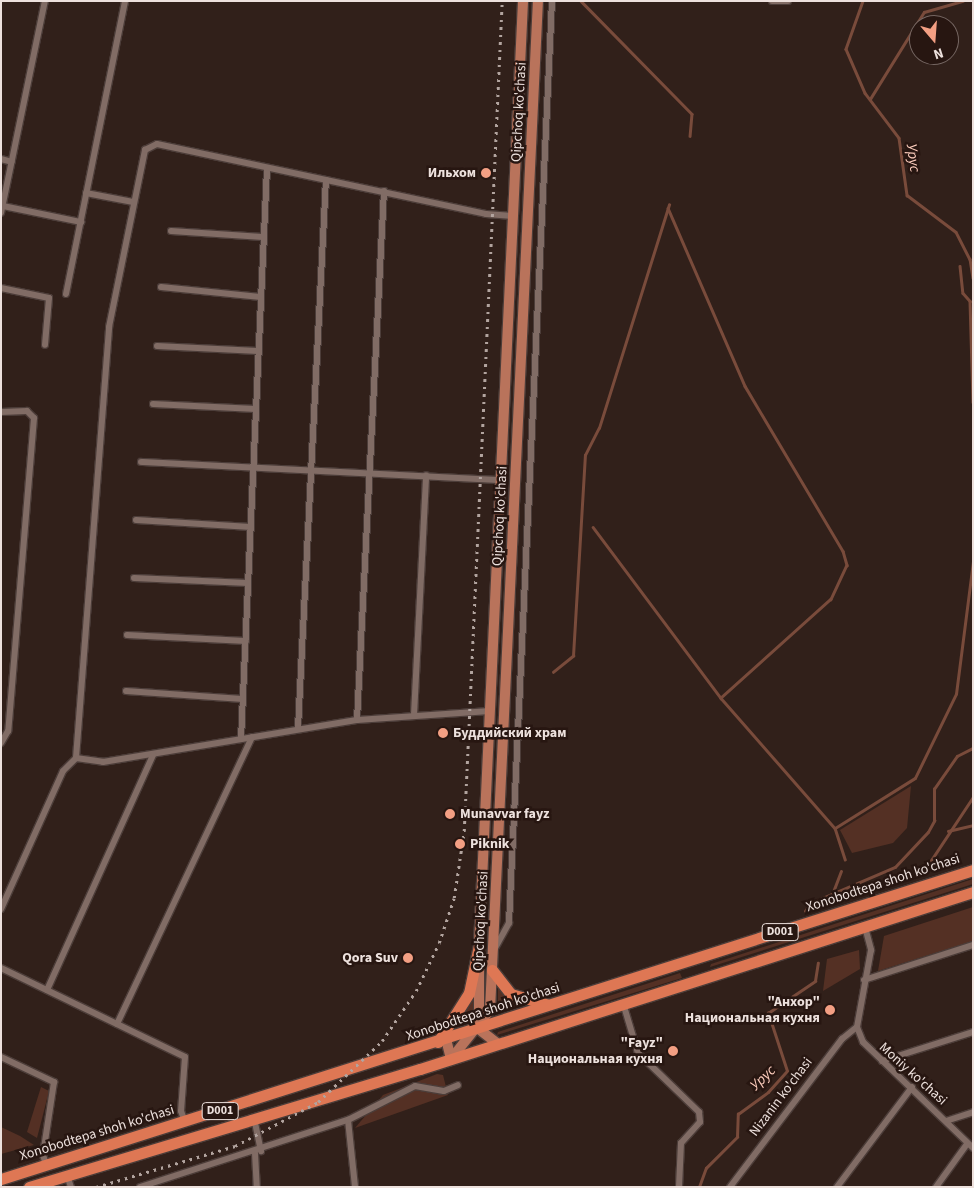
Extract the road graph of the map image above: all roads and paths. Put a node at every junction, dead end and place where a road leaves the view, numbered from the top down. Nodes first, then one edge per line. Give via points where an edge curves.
1 (45, 1) edge
2 (125, 1) edge
3 (523, 1) edge
4 (538, 1) edge
5 (552, 1) edge
6 (772, 1) edge
7 (788, 1) edge
8 (1, 159) edge
9 (12, 162) junction
10 (267, 168) junction
11 (326, 180) junction
12 (384, 191) junction
13 (86, 193) junction
14 (133, 202) junction
15 (3, 206) junction
16 (1, 213) edge
17 (513, 216) junction
18 (81, 222) junction
19 (171, 231) dead end
20 (263, 237) junction
21 (161, 287) dead end
22 (1, 288) edge
23 (66, 294) dead end
24 (260, 296) junction
25 (45, 345) dead end
26 (157, 346) dead end
27 (258, 351) junction
28 (153, 404) dead end
29 (256, 409) junction
30 (1, 412) edge
31 (141, 462) dead end
32 (253, 467) junction
33 (312, 470) junction
34 (369, 472) junction
35 (426, 475) junction
36 (500, 480) junction
37 (136, 520) dead end
38 (251, 527) junction
39 (134, 578) dead end
40 (248, 583) junction
41 (127, 635) dead end
42 (246, 641) junction
43 (126, 691) dead end
44 (243, 699) junction
45 (490, 711) junction
46 (414, 715) junction
47 (357, 720) junction
48 (489, 726) junction
49 (504, 726) junction
50 (298, 728) junction
51 (252, 738) junction
52 (241, 740) junction
53 (1, 743) edge
54 (153, 755) junction
55 (76, 758) junction
56 (973, 870) edge
57 (973, 892) edge
58 (1, 909) edge
59 (865, 927) junction
60 (479, 945) junction
61 (973, 945) edge
62 (493, 950) junction
63 (702, 957) junction
64 (1, 968) edge
65 (492, 970) junction
66 (707, 977) junction
67 (864, 980) junction
68 (47, 990) junction
69 (556, 1004) junction
70 (623, 1004) junction
71 (117, 1024) junction
72 (857, 1027) junction
73 (479, 1029) junction
74 (973, 1032) edge
75 (442, 1040) junction
76 (498, 1044) junction
77 (1, 1057) edge
78 (451, 1059) junction
79 (882, 1061) junction
80 (458, 1084) dead end
81 (912, 1087) junction
82 (973, 1112) edge
83 (254, 1118) junction
84 (348, 1120) junction
85 (946, 1121) junction
86 (185, 1122) junction
87 (970, 1146) edge
88 (258, 1152) junction
89 (46, 1165) junction
90 (67, 1175) junction
91 (1, 1179) edge
92 (29, 1187) edge
93 (70, 1187) edge
94 (140, 1187) edge
95 (257, 1187) edge
96 (355, 1187) edge
97 (680, 1187) edge
98 (730, 1187) edge
99 (838, 1187) edge
100 (936, 1187) edge

1 - 9 street
2 - 13 street
3 - 17 main road, Qipchoq ko'chasi
4 - 49 main road, Qipchoq ko'chasi
5 - 62 street via 509,924
6 - 7 street
8 - 9 street
9 - 15 street
10 - 11 street
10 - 14 street via 152,144 142,155
10 - 20 street
11 - 12 street
11 - 33 street
12 - 17 street
12 - 34 street
13 - 14 street
13 - 18 street
14 - 55 street via 109,327
15 - 16 street
15 - 18 street
17 - 36 main road, Qipchoq ko'chasi
18 - 23 street
19 - 20 street
20 - 24 street
21 - 24 street
22 - 25 street via 49,298
24 - 27 street
26 - 27 street
27 - 29 street
28 - 29 street
29 - 32 street
30 - 53 street via 27,411 34,418 8,730
31 - 32 street
32 - 33 street
32 - 38 street
33 - 34 street
33 - 50 street
34 - 35 street
34 - 47 street
35 - 36 street
35 - 46 street
36 - 45 main road, Qipchoq ko'chasi
37 - 38 street
38 - 40 street
39 - 40 street
40 - 42 street
41 - 42 street
42 - 44 street
43 - 44 street
44 - 52 street
45 - 46 street
45 - 48 main road, Qipchoq ko'chasi
46 - 47 street
47 - 50 street
48 - 49 main road
48 - 60 main road, Qipchoq ko'chasi
49 - 62 main road, Qipchoq ko'chasi
50 - 51 street
51 - 52 street
51 - 71 street
52 - 54 street
54 - 55 street via 103,762
54 - 68 street
55 - 58 street via 64,771
56 - 63 highway, Xonobodtepa shoh ko'chasi / D001
57 - 59 highway, D001
59 - 66 highway, D001
59 - 67 street via 871,950
60 - 73 main road, Qipchoq ko'chasi
60 - 75 highway via 469,993
61 - 67 street
62 - 65 main road, Qipchoq ko'chasi
63 - 66 highway via 698,970
63 - 69 highway, Xonobodtepa shoh ko'chasi / D001
64 - 68 street
65 - 69 highway via 520,999
65 - 73 main road, Qipchoq ko'chasi via 490,1010
66 - 70 highway, D001
67 - 72 street
68 - 71 street
69 - 73 highway, Xonobodtepa shoh ko'chasi / D001
70 - 76 highway, D001
70 - 97 street via 638,1053 700,1112 700,1122 681,1143
71 - 86 street via 186,1057 181,1110
72 - 79 street, Moniy ko'chasi via 866,1048
72 - 98 street, Nizanin ko'chasi via 842,1039
73 - 75 highway, Xonobodtepa shoh ko'chasi / D001
73 - 76 main road
73 - 78 main road, Qipchoq ko'chasi
74 - 79 street
75 - 78 main road
75 - 86 highway, Xonobodtepa shoh ko'chasi / D001
76 - 78 highway, D001
77 - 89 street via 54,1082 43,1155
78 - 83 highway, D001
79 - 81 street, Moniy ko'chasi
80 - 84 street via 444,1091 421,1085 408,1088
81 - 85 street, Moniy ko'chasi
81 - 99 street
82 - 85 street, Moniy ko'chasi
83 - 88 street
83 - 90 highway, D001
84 - 88 street
84 - 96 street via 352,1131
85 - 87 street, Moniy ko'chasi
86 - 89 highway, Xonobodtepa shoh ko'chasi / D001
87 - 100 street
88 - 94 street
88 - 95 street
89 - 91 highway, Xonobodtepa shoh ko'chasi / D001
90 - 92 highway, D001
90 - 93 street

